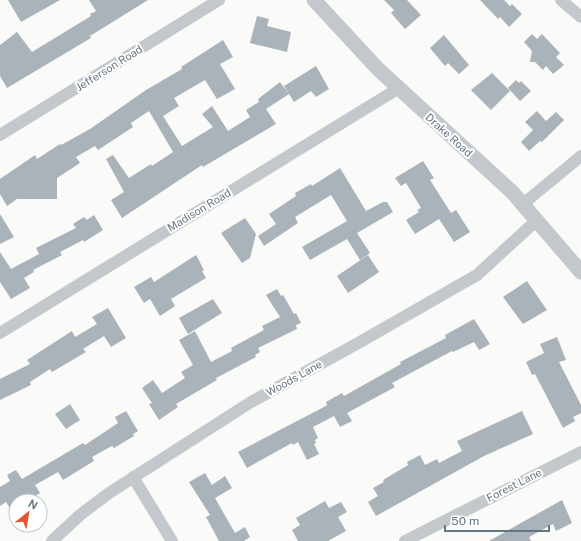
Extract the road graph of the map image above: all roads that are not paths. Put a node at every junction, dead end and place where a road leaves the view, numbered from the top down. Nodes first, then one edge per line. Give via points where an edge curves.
1 (219, 0) edge
2 (314, 0) edge
3 (561, 0) edge
4 (581, 17) edge
5 (399, 88) junction
6 (0, 135) edge
7 (581, 156) edge
8 (523, 204) junction
9 (537, 220) junction
10 (581, 272) edge
11 (0, 332) edge
12 (581, 452) edge
13 (133, 477) junction
14 (52, 541) edge
15 (172, 541) edge
16 (404, 541) edge

1 - 6 street, Jefferson Road
2 - 5 street, Drake Road
3 - 4 street
5 - 8 street, Drake Road
5 - 11 street, Madison Road
7 - 8 street
8 - 9 street, Drake Road
9 - 10 street, Drake Road
9 - 13 street, Woods Lane via 495,260 462,285 251,402
12 - 16 street, Forest Lane
13 - 14 street, Woods Lane via 80,515
13 - 15 street

